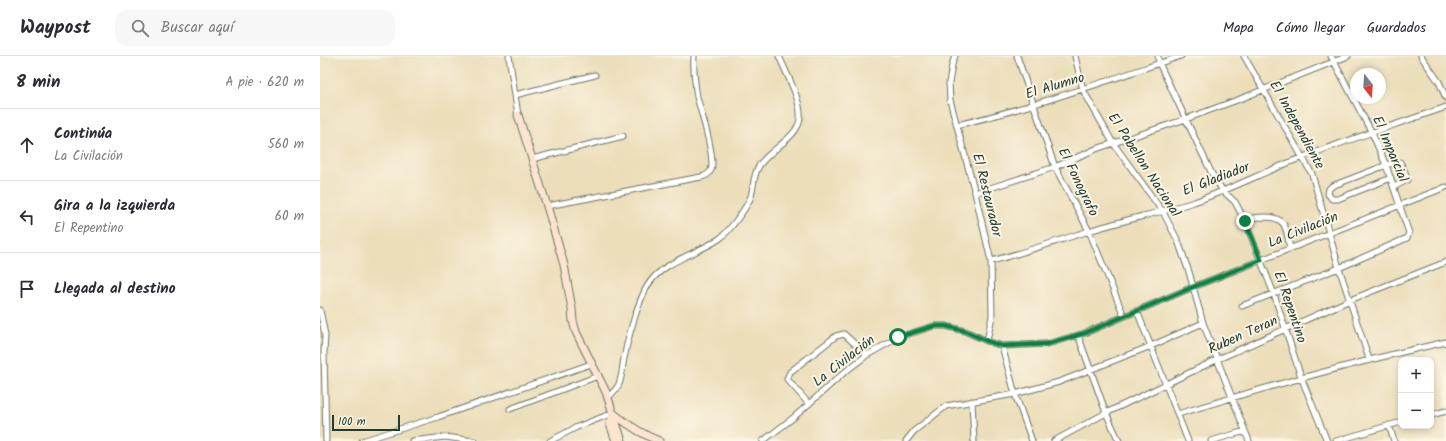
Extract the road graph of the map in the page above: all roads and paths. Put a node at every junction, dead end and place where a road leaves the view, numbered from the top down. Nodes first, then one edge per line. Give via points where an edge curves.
1 (509, 56) edge
2 (694, 56) edge
3 (779, 56) edge
4 (955, 56) edge
5 (1017, 56) edge
6 (1075, 56) edge
7 (1158, 56) edge
8 (1181, 56) edge
9 (1244, 56) edge
10 (1331, 56) edge
11 (1348, 56) edge
12 (1421, 56) edge
13 (1334, 62) junction
14 (1159, 63) junction
15 (594, 75) dead end
16 (1263, 89) junction
17 (1083, 90) junction
18 (514, 95) junction
19 (1446, 98) edge
20 (1034, 105) junction
21 (1446, 107) edge
22 (518, 115) joint
23 (1186, 119) junction
24 (957, 125) junction
25 (1372, 133) junction
26 (623, 136) dead end
27 (1113, 143) junction
28 (1303, 157) junction
29 (532, 159) junction
30 (1386, 165) junction
31 (1055, 167) junction
32 (1391, 178) junction
33 (1394, 187) junction
34 (1446, 187) edge
35 (1222, 191) junction
36 (975, 193) junction
37 (1399, 204) junction
38 (547, 206) junction
39 (1163, 212) junction
40 (1245, 221) junction
41 (1089, 231) junction
42 (1329, 233) junction
43 (1290, 248) junction
44 (1261, 260) junction
45 (991, 261) junction
46 (1446, 262) edge
47 (1339, 268) junction
48 (1193, 287) junction
49 (1274, 294) junction
50 (1350, 300) junction
51 (1242, 306) dead end
52 (320, 310) edge
53 (1137, 311) junction
54 (1124, 316) junction
55 (1203, 323) junction
56 (1286, 330) junction
57 (1078, 335) junction
58 (987, 341) junction
59 (1446, 342) edge
60 (1002, 346) junction
61 (1151, 346) junction
62 (867, 355) junction
63 (1369, 359) junction
64 (1216, 360) junction
65 (591, 364) junction
66 (1090, 370) junction
67 (598, 376) junction
68 (1301, 377) junction
69 (1166, 385) junction
70 (1015, 394) junction
71 (1232, 397) junction
72 (608, 398) junction
73 (972, 401) junction
74 (809, 404) junction
75 (510, 409) dead end
76 (1446, 411) edge
77 (613, 413) junction
78 (1106, 413) junction
79 (1178, 414) junction
80 (1434, 414) edge
81 (1398, 423) edge
82 (1389, 425) junction
83 (1245, 431) junction
84 (326, 441) edge
85 (362, 441) edge
86 (412, 441) edge
87 (474, 441) edge
88 (550, 441) edge
89 (616, 441) edge
90 (622, 441) edge
91 (659, 441) edge
92 (763, 441) edge
93 (906, 441) edge
94 (974, 441) edge
95 (1032, 441) edge
96 (1054, 441) edge
97 (1119, 441) edge
98 (1188, 441) edge
99 (1211, 441) edge
100 (1249, 441) edge
101 (1328, 441) edge
102 (1336, 441) edge
103 (1394, 441) edge

1 - 18 street
2 - 38 street via 697,96 712,162 709,173 701,177
3 - 72 street via 795,94 800,120 793,133 758,166 751,197 728,230 719,239 686,256 649,282 629,337 619,385
4 - 24 street, El Restaurador via 949,83 950,100
5 - 20 street, El Fonografo
6 - 17 street, El Pabellon Nacional
7 - 14 street, El Repentino
8 - 14 street, El Alumno
9 - 16 street, El Independiente
10 - 13 street, El Imparcial
11 - 13 street
12 - 19 street via 1439,82
13 - 16 street
13 - 25 street, El Imparcial
14 - 17 street, El Alumno
14 - 23 street, El Repentino
15 - 18 street
16 - 23 street
16 - 28 street, El Independiente
17 - 20 street, El Alumno
17 - 27 street, El Pabellon Nacional
18 - 22 street
20 - 24 street, El Alumno
20 - 31 street, El Fonografo
21 - 25 street, El Gladiador
22 - 29 street
23 - 27 street
23 - 35 street, El Repentino
24 - 36 street, El Restaurador
25 - 28 street, El Gladiador
25 - 30 street, El Imparcial
26 - 29 street
27 - 31 street
27 - 39 street, El Pabellon Nacional
28 - 35 street, El Gladiador
28 - 42 street, El Independiente via 1312,174
29 - 38 street
30 - 32 street, El Imparcial
30 - 32 street via 1332,186 1328,194 1336,200
30 - 33 street via 1400,162 1405,172 1406,181
31 - 36 street
31 - 41 street, El Fonografo
32 - 33 street, El Imparcial
33 - 37 street, El Imparcial
34 - 37 street, La Civilación
35 - 39 street, El Gladiador
35 - 40 street, El Repentino via 1235,202
36 - 45 street, El Restaurador
37 - 42 street, La Civilación
37 - 47 street, El Imparcial via 1409,234 1407,238
38 - 65 street via 564,264 573,322
39 - 41 street, El Gladiador
39 - 48 street, El Pabellon Nacional via 1178,240
40 - 43 street via 1259,217 1275,217 1281,220
40 - 44 street, El Repentino
41 - 45 street, El Gladiador
41 - 54 street, El Fonografo
42 - 43 street, La Civilación
42 - 47 street, El Independiente
43 - 44 street, La Civilación
44 - 48 street, La Civilación
44 - 49 street, El Repentino
45 - 58 street, El Restaurador via 992,316
46 - 50 street, Ruben Teran
47 - 49 street
47 - 50 street, El Independiente
48 - 53 street, La Civilación
48 - 55 street, El Pabellon Nacional
49 - 51 street
49 - 56 street, El Repentino
50 - 56 street, Ruben Teran
50 - 63 street, El Independiente
52 - 84 street via 325,335
53 - 54 street, La Civilación
53 - 61 street
54 - 57 street, La Civilación
55 - 61 street
55 - 64 street, El Pabellon Nacional
56 - 64 street, Ruben Teran
56 - 68 street, El Repentino
57 - 60 street, La Civilación via 1047,344
57 - 66 street
58 - 60 street, La Civilación
58 - 62 street, La Civilación via 965,331 934,326 898,337
59 - 63 street
60 - 70 street
61 - 66 street
61 - 69 street
62 - 74 street, La Civilación
62 - 74 street via 844,334 836,336 790,372 787,379
63 - 68 street
64 - 69 street, Ruben Teran
64 - 71 street, El Pabellon Nacional
65 - 67 street
65 - 85 street
66 - 70 street
66 - 78 street
67 - 72 street
67 - 75 street
68 - 71 street
68 - 101 street, El Repentino
69 - 78 street, Ruben Teran
69 - 79 street
70 - 73 street
70 - 95 street
71 - 79 street
71 - 83 street, El Pabellon Nacional
72 - 77 street
73 - 93 street via 946,406 914,431
73 - 94 street
74 - 92 street, La Civilación
76 - 80 street
77 - 88 street
77 - 89 street via 610,424
77 - 90 street
77 - 91 street via 629,426
78 - 96 street, Ruben Teran
78 - 97 street
79 - 98 street
81 - 82 street
82 - 102 street
82 - 103 street
83 - 99 street
83 - 100 street, El Pabellon Nacional
86 - 87 street via 445,437

